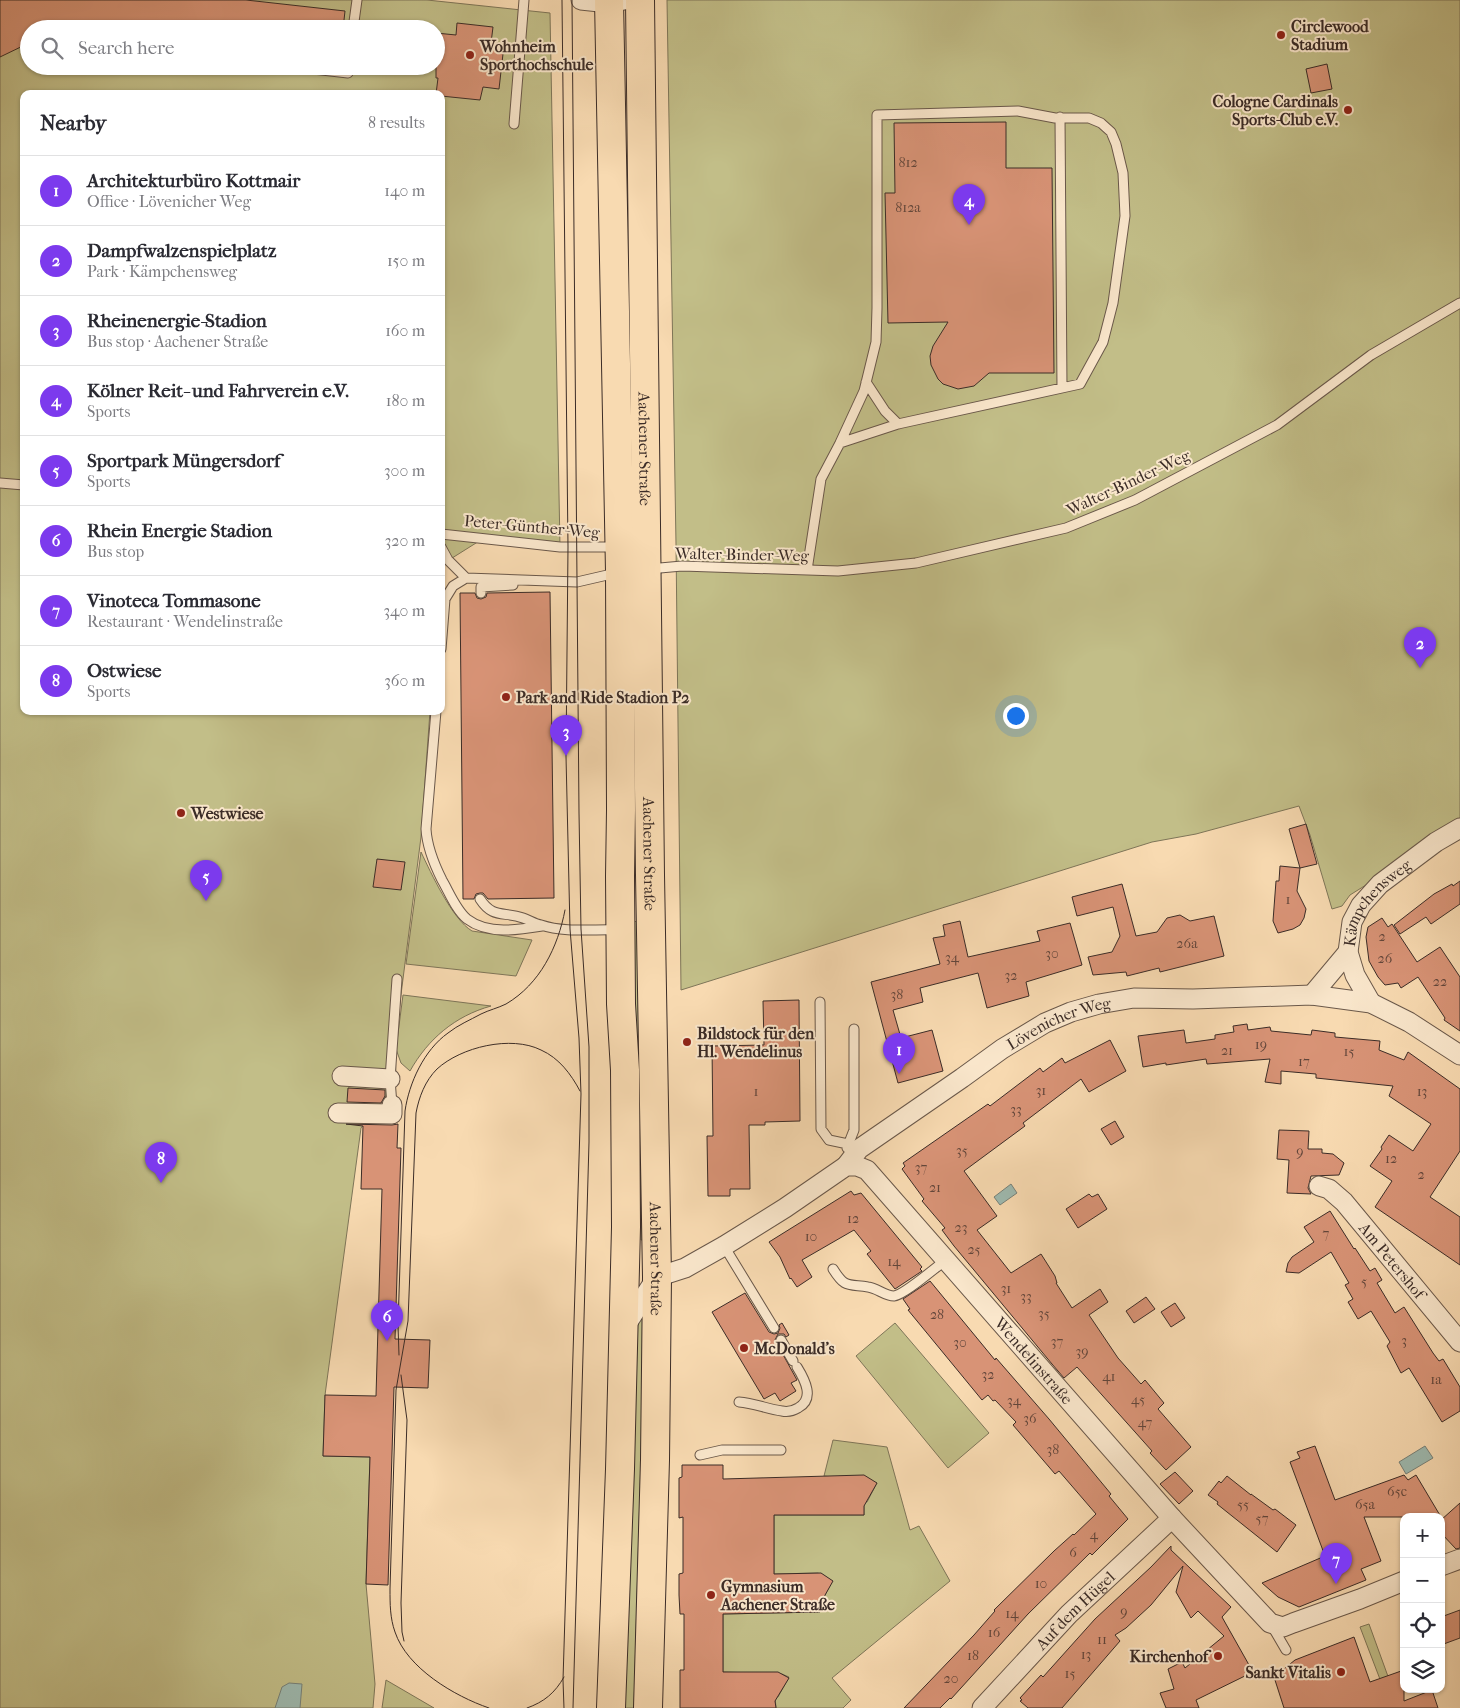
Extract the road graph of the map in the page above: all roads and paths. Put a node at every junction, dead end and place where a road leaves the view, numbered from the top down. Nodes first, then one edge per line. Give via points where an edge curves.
1 (357, 0) edge
2 (524, 0) edge
3 (581, 0) edge
4 (640, 0) edge
5 (614, 1) edge
6 (355, 20) edge
7 (1060, 117) junction
8 (514, 124) dead end
9 (1460, 303) edge
10 (866, 382) junction
11 (1062, 388) junction
12 (898, 424) junction
13 (840, 443) junction
14 (0, 483) edge
15 (20, 485) edge
16 (445, 534) edge
17 (445, 554) edge
18 (631, 566) junction
19 (807, 570) junction
20 (466, 578) junction
21 (556, 582) junction
22 (481, 593) dead end
23 (445, 598) edge
24 (436, 715) edge
25 (1460, 828) edge
26 (480, 899) dead end
27 (625, 922) junction
28 (542, 926) junction
29 (1348, 952) junction
30 (397, 978) dead end
31 (1312, 995) junction
32 (820, 1002) dead end
33 (1371, 1003) junction
34 (854, 1029) dead end
35 (1460, 1055) edge
36 (342, 1076) dead end
37 (390, 1079) junction
38 (392, 1105) joint
39 (338, 1113) dead end
40 (848, 1144) junction
41 (846, 1166) junction
42 (1319, 1186) dead end
43 (626, 1246) junction
44 (724, 1246) junction
45 (946, 1260) junction
46 (833, 1268) dead end
47 (657, 1277) junction
48 (624, 1328) junction
49 (774, 1328) dead end
50 (781, 1340) dead end
51 (1460, 1342) edge
52 (739, 1402) dead end
53 (781, 1450) dead end
54 (700, 1455) dead end
55 (1172, 1518) junction
56 (1460, 1559) edge
57 (1445, 1565) edge
58 (1400, 1583) edge
59 (1270, 1623) junction
60 (1286, 1650) dead end
61 (611, 1708) edge
62 (648, 1708) edge
63 (982, 1708) edge

1 - 6 lane
2 - 8 lane
3 - 5 street
4 - 18 main road, Aachener Straße
5 - 18 main road, Aachener Straße
7 - 10 lane via 1018,110 876,115 878,308 876,342
7 - 11 lane
7 - 11 lane via 1089,118 1111,132 1123,174 1125,198 1113,303 1103,342 1080,384
9 - 19 lane, Walter-Binder-Weg via 1371,355 1277,425 1135,500 1066,528 916,563 838,572
10 - 12 lane
10 - 13 lane
11 - 12 lane
12 - 13 lane
13 - 19 lane via 821,479
14 - 15 lane
16 - 18 lane, Peter-Günther-Weg via 560,547
17 - 20 lane
18 - 19 lane, Walter-Binder-Weg
18 - 21 lane via 584,581
18 - 27 main road, Aachener Straße
18 - 47 main road, Aachener Straße
20 - 21 lane
20 - 23 lane via 453,586
21 - 22 lane via 482,587
24 - 28 lane via 426,839 452,898 466,918 477,924 516,931
25 - 29 street, Kämpchensweg via 1380,884 1361,905 1352,922
26 - 28 lane via 492,912 522,917
27 - 28 lane via 570,929
27 - 43 main road, Aachener Straße via 622,1004
29 - 31 street
29 - 33 street, Kämpchensweg via 1355,975
30 - 37 lane
31 - 33 street, Lövenicher Weg
31 - 41 street, Lövenicher Weg via 1134,998 1071,1012 1045,1023 1002,1049 859,1149
32 - 40 lane via 821,1129 830,1140
33 - 35 street, Lövenicher Weg via 1410,1022
34 - 40 lane via 854,1130
36 - 37 street
37 - 38 lane
38 - 39 street via 392,1114
40 - 41 lane
41 - 44 street
41 - 45 street, Wendelinstraße via 867,1170
42 - 51 street, Am Petershof via 1329,1189 1344,1202
43 - 47 street
43 - 48 main road, Aachener Straße
44 - 47 street via 685,1268
44 - 49 lane
45 - 46 lane via 894,1296 840,1281
45 - 55 street, Wendelinstraße
47 - 48 street
47 - 62 main road, Aachener Straße
48 - 61 main road, Aachener Straße
50 - 52 lane via 804,1379 808,1393 806,1401 802,1406 784,1412
53 - 54 lane via 722,1450
55 - 59 street, Wendelinstraße
55 - 63 street, Auf dem Hügel via 1069,1614
56 - 57 street
58 - 59 street via 1293,1624
59 - 60 lane

